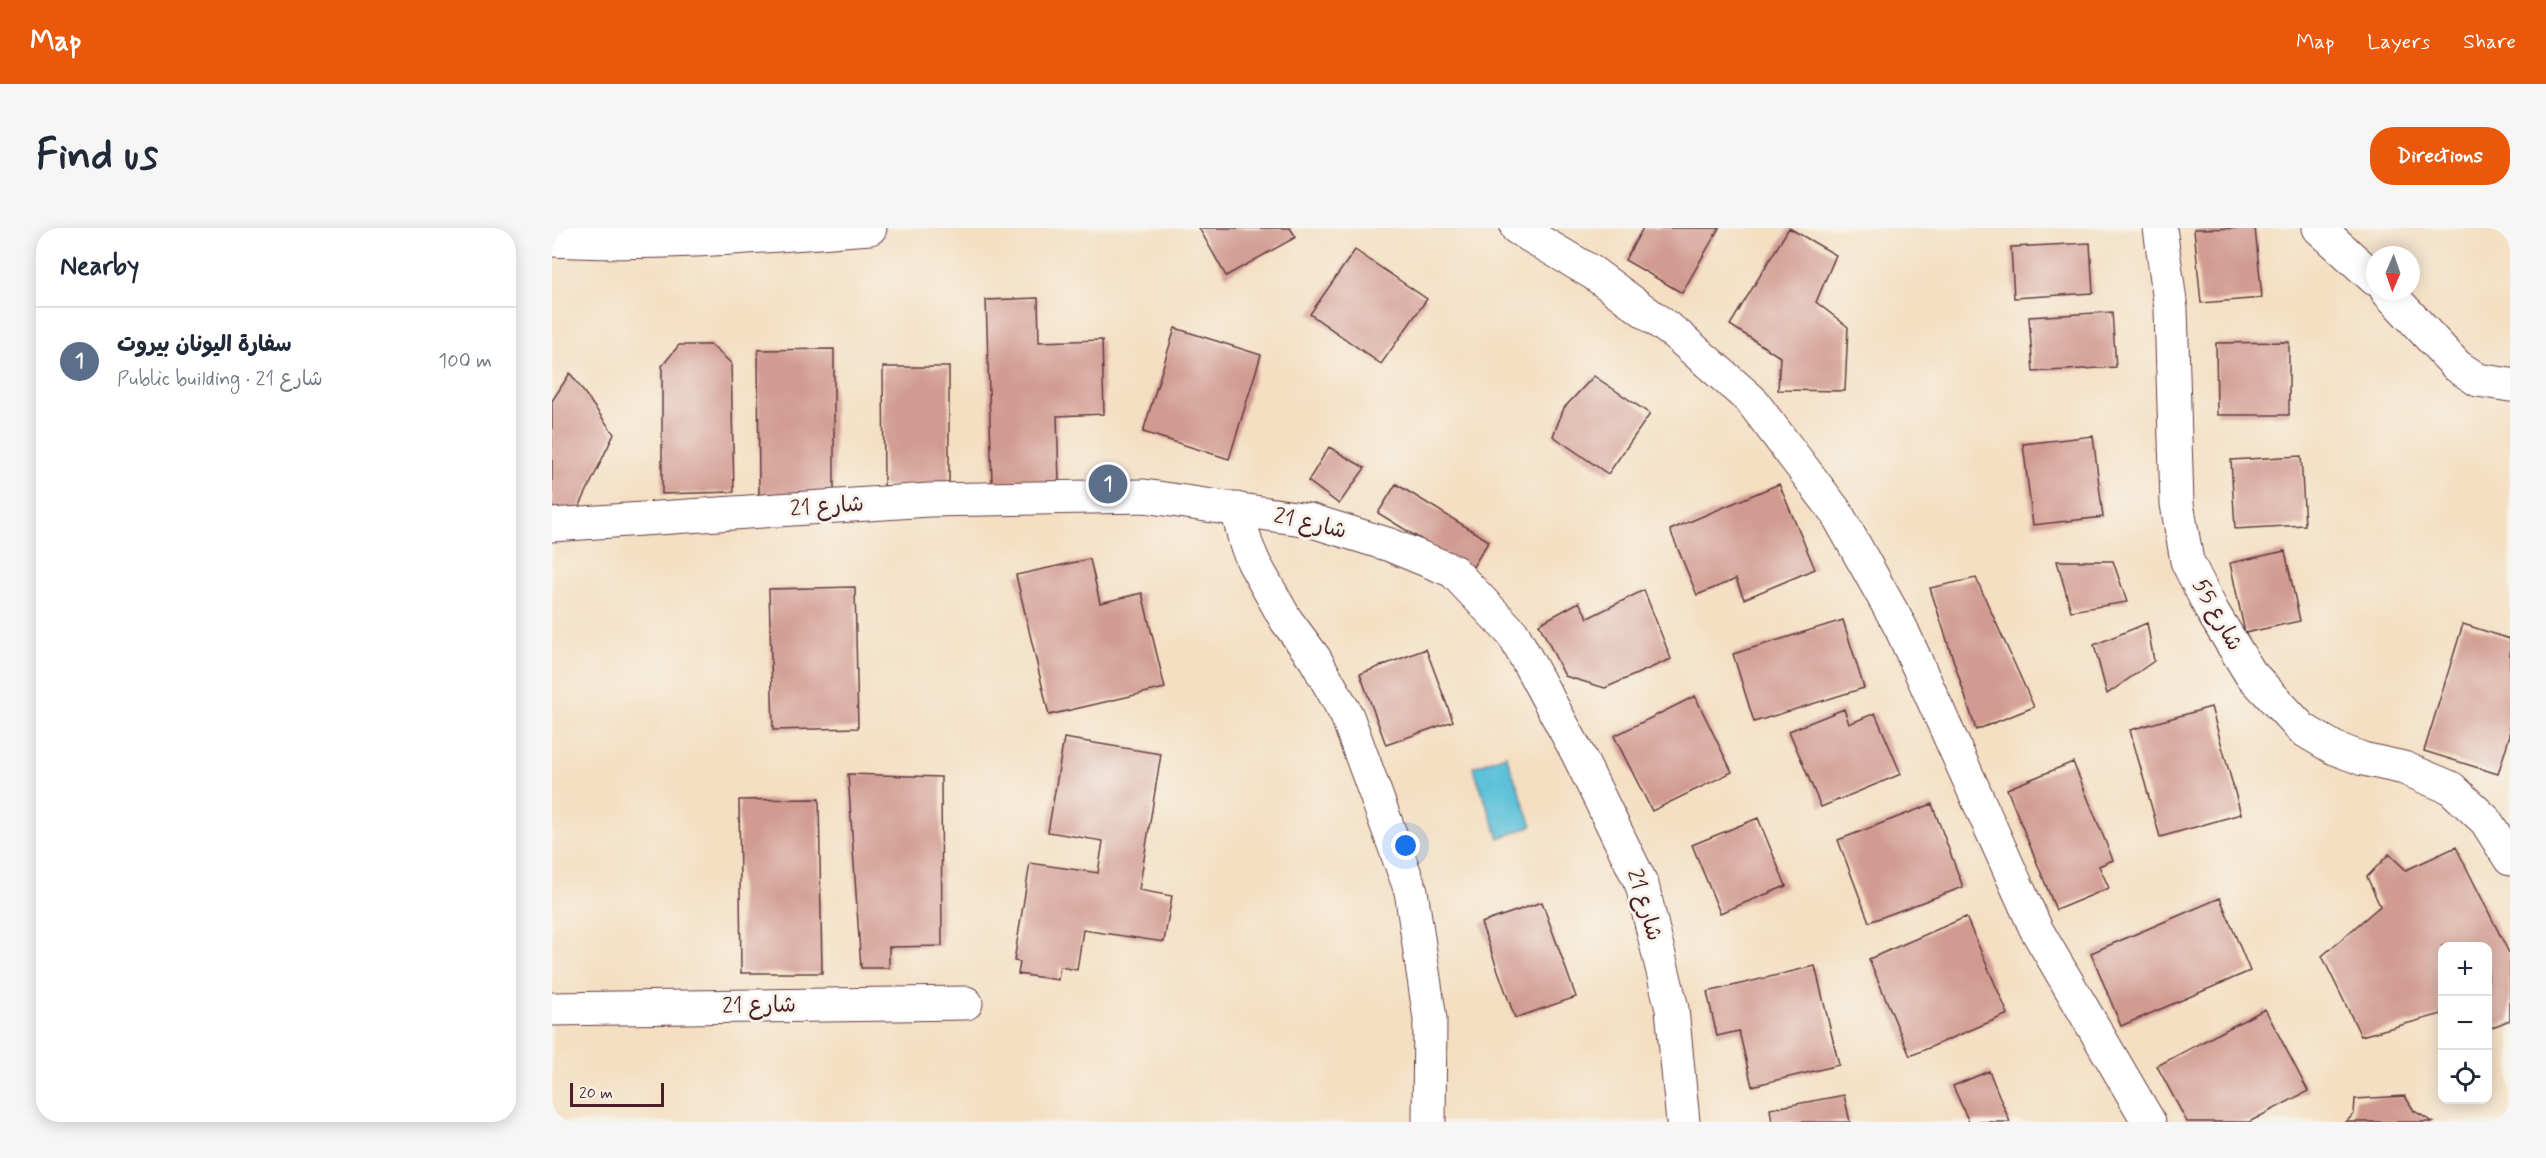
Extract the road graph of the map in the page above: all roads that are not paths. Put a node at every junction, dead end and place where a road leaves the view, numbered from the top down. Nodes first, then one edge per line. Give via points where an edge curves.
1 (870, 228) edge
2 (1517, 228) edge
3 (2160, 228) edge
4 (2319, 228) edge
5 (552, 240) edge
6 (2366, 271) edge
7 (2395, 300) edge
8 (2510, 385) edge
9 (1237, 509) junction
10 (552, 525) edge
11 (2510, 859) edge
12 (966, 1003) dead end
13 (552, 1009) edge
14 (1429, 1122) edge
15 (1683, 1122) edge
16 (2149, 1122) edge

1 - 5 street via 718,239 594,243
2 - 16 street via 1593,273 1677,335 1750,400 1836,512 1901,628 2036,929
3 - 11 street, شارع 55 via 2170,309 2177,504 2187,561 2212,611 2250,673 2302,729 2334,748 2404,768 2451,788 2486,821
4 - 6 street
7 - 8 street via 2457,366 2478,380
9 - 10 street, شارع 21 via 1144,496 953,500
9 - 14 street via 1254,563 1347,716 1411,891 1430,1019
9 - 15 street, شارع 21 via 1309,520 1390,545 1453,571 1513,634 1642,885 1672,1009
12 - 13 street, شارع 21

